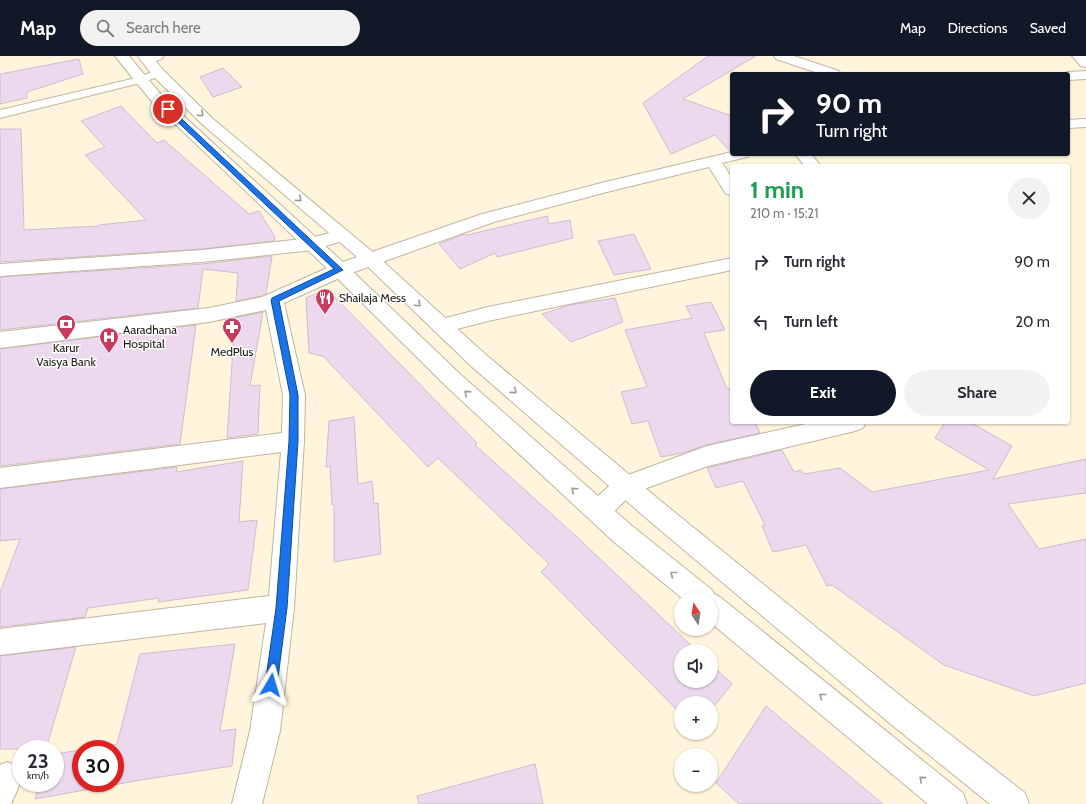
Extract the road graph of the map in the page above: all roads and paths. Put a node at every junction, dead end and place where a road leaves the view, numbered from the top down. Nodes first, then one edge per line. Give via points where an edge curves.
1 (122, 56) edge
2 (781, 56) edge
3 (1079, 56) edge
4 (1086, 63) edge
5 (149, 65) edge
6 (828, 72) edge
7 (1086, 75) edge
8 (1070, 76) edge
9 (0, 114) edge
10 (1070, 124) edge
11 (1083, 124) dead end
12 (734, 156) edge
13 (805, 156) edge
14 (713, 161) junction
15 (811, 164) edge
16 (730, 187) edge
17 (342, 235) junction
18 (313, 244) junction
19 (369, 258) junction
20 (730, 264) edge
21 (0, 270) edge
22 (340, 270) junction
23 (274, 300) junction
24 (441, 326) junction
25 (0, 340) edge
26 (846, 424) edge
27 (293, 441) junction
28 (0, 478) edge
29 (625, 486) junction
30 (598, 511) junction
31 (695, 592) edge
32 (281, 608) junction
33 (718, 612) edge
34 (0, 642) edge
35 (247, 804) edge
36 (952, 804) edge
37 (1014, 804) edge

1 - 5 street
2 - 6 street
3 - 4 street
5 - 9 lane
5 -> 17 street via 208,122
5 - 18 street via 158,100
7 - 8 street
10 - 11 street
12 - 14 street
13 - 15 street
14 - 16 street
14 - 19 street via 488,218
17 - 18 street
17 - 19 street
18 - 21 street via 202,256
18 - 22 street
19 - 22 street
19 -> 24 street
20 - 24 street via 496,312
22 - 23 street
30 -> 22 street via 454,381
23 - 25 street via 244,309 209,315
23 - 27 street via 294,395
24 -> 29 street
26 - 29 street via 707,456
27 - 28 street
27 - 32 street
29 - 30 street
29 - 37 street
31 -> 30 street
32 - 34 street
32 - 35 street via 265,731
36 -> 33 street

